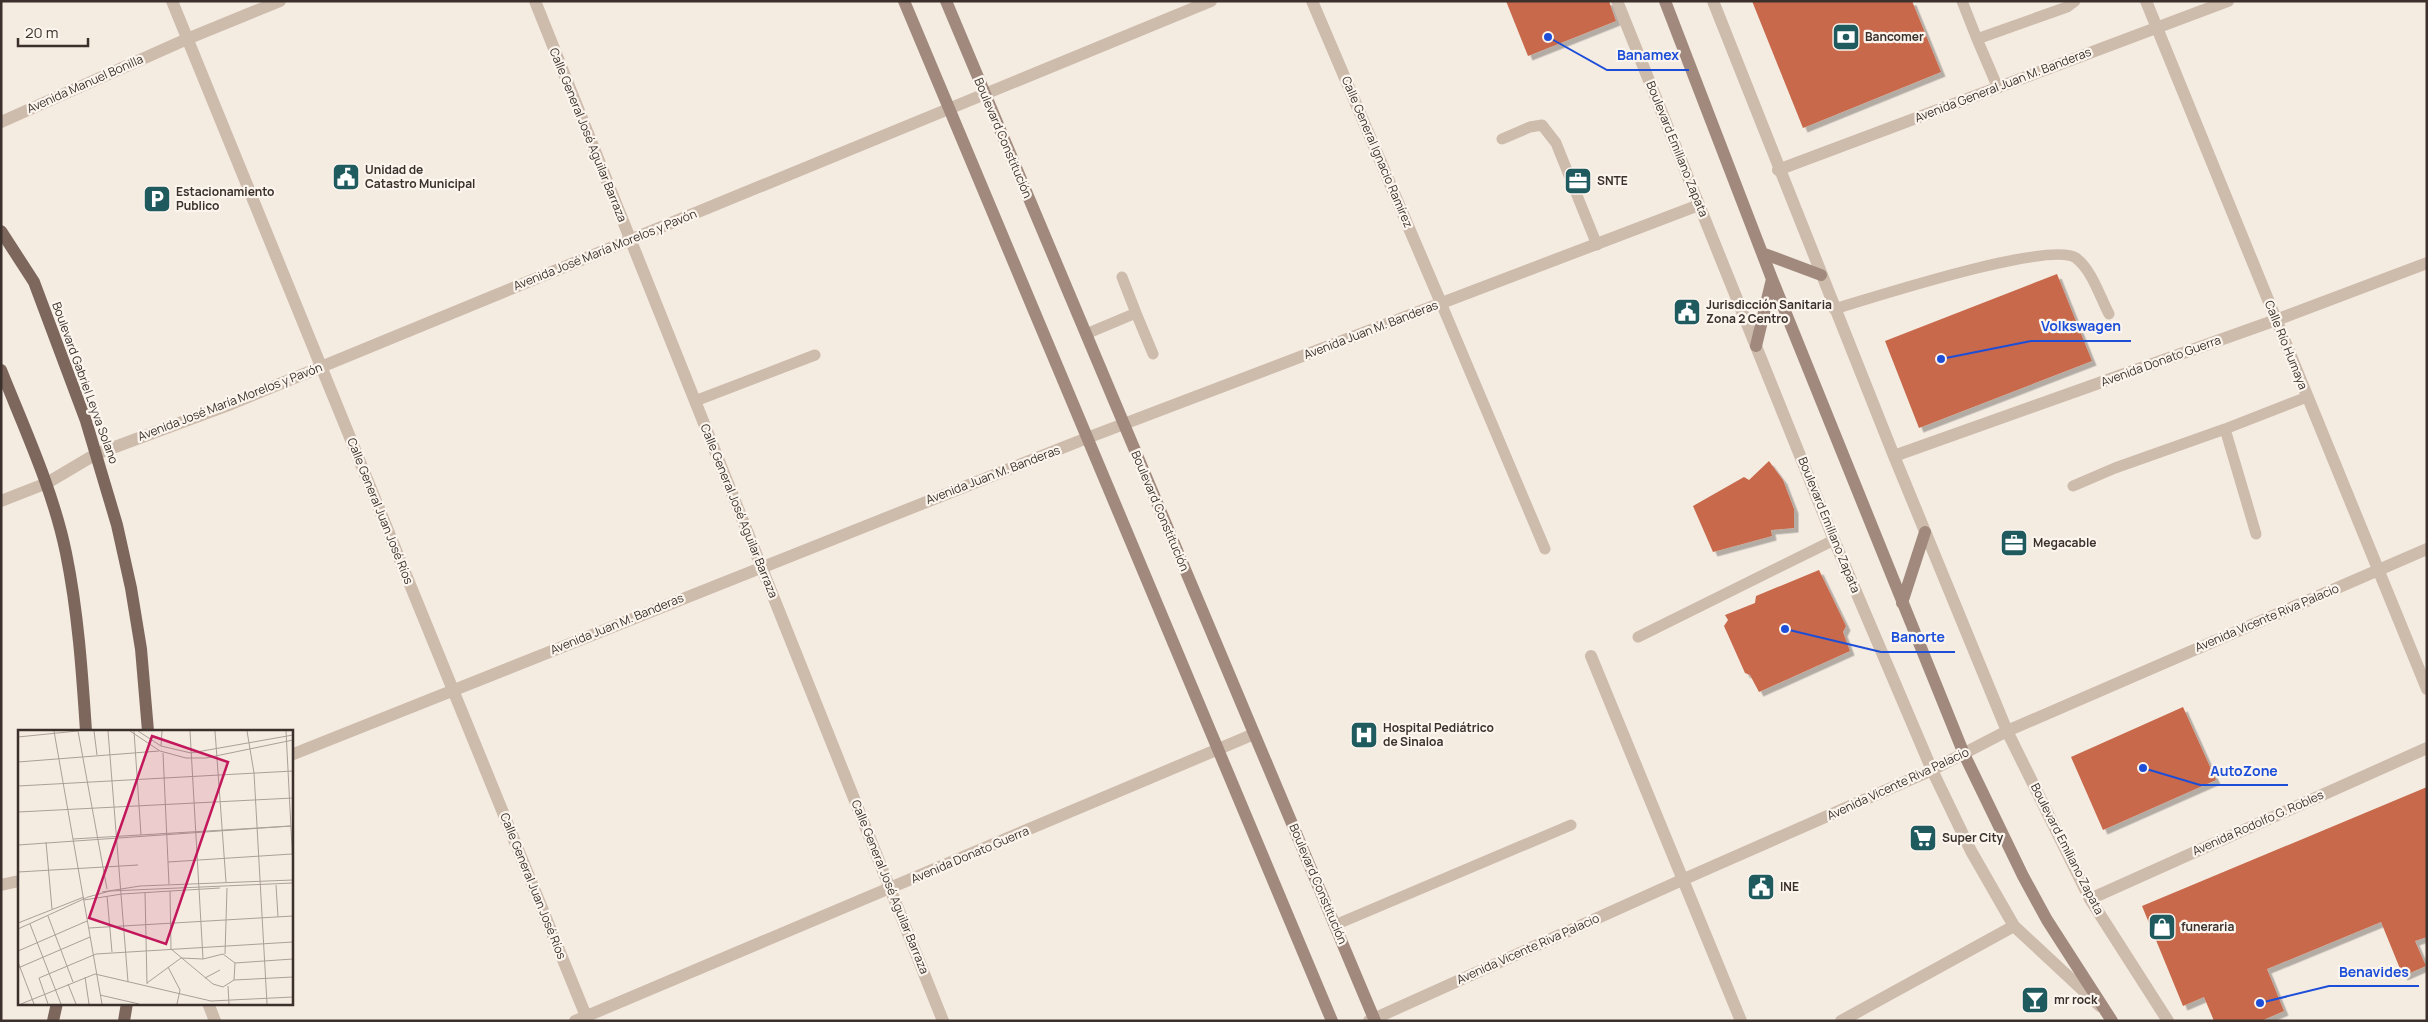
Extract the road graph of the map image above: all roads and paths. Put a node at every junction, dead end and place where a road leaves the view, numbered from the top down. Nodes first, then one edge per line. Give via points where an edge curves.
1 (172, 1) edge
2 (280, 1) edge
3 (534, 1) edge
4 (904, 1) edge
5 (946, 1) edge
6 (1211, 1) edge
7 (1312, 1) edge
8 (1617, 1) edge
9 (1665, 1) edge
10 (1713, 1) edge
11 (1962, 1) edge
12 (2075, 1) edge
13 (2146, 1) edge
14 (2228, 1) edge
15 (2158, 27) junction
16 (188, 39) junction
17 (1978, 39) junction
18 (1998, 88) junction
19 (985, 94) junction
20 (949, 109) junction
21 (1, 122) edge
22 (1502, 139) dead end
23 (1778, 170) junction
24 (1699, 205) junction
25 (1, 231) edge
26 (630, 240) junction
27 (1597, 245) junction
28 (1762, 253) junction
29 (2427, 263) edge
30 (1821, 275) junction
31 (1122, 277) dead end
32 (1772, 279) junction
33 (1442, 303) junction
34 (1834, 309) junction
35 (1136, 313) junction
36 (2109, 314) dead end
37 (2276, 320) junction
38 (1086, 334) junction
39 (1756, 346) junction
40 (1153, 354) dead end
41 (815, 355) dead end
42 (321, 367) junction
43 (1, 370) edge
44 (2307, 397) junction
45 (695, 401) junction
46 (1124, 425) junction
47 (2225, 429) junction
48 (1087, 438) junction
49 (96, 454) junction
50 (1894, 456) junction
51 (46, 483) junction
52 (2073, 486) dead end
53 (1, 501) edge
54 (1925, 532) junction
55 (2256, 534) dead end
56 (1834, 540) junction
57 (1544, 549) dead end
58 (2427, 549) edge
59 (762, 566) junction
60 (2378, 570) junction
61 (1902, 603) junction
62 (1638, 637) dead end
63 (1591, 656) dead end
64 (2427, 689) edge
65 (452, 690) junction
66 (86, 730) edge
67 (148, 730) edge
68 (2007, 731) junction
69 (1254, 734) junction
70 (2427, 748) edge
71 (1218, 750) junction
72 (1964, 754) junction
73 (292, 755) edge
74 (1932, 770) junction
75 (1571, 825) dead end
76 (1682, 880) junction
77 (18, 881) edge
78 (1, 886) edge
79 (890, 888) junction
80 (2090, 899) junction
81 (1335, 925) junction
82 (2014, 926) junction
83 (57, 1004) edge
84 (127, 1004) edge
85 (208, 1004) edge
86 (2103, 1009) junction
87 (583, 1019) edge
88 (1373, 1020) edge
89 (52, 1021) edge
90 (124, 1021) edge
91 (214, 1021) edge
92 (943, 1021) edge
93 (1332, 1021) edge
94 (1741, 1021) edge
95 (1841, 1021) edge
96 (2112, 1021) edge
97 (2168, 1021) edge

1 - 16 street, Calle General Juan José Ríos
2 - 16 street, Avenida Manuel Bonilla
3 - 26 street, Calle General José Aguilar Barraza
4 - 20 street
5 - 19 street, Boulevard Constitución
6 - 19 street, Avenida José María Morelos y Pavón
7 - 33 street, Calle General Ignacio Ramírez
8 - 24 street, Boulevard Emiliano Zapata
9 - 28 street, Boulevard Emiliano Zapata
10 - 23 street, Boulevard Emiliano Zapata
11 - 17 lane
12 - 17 lane via 2067,7
13 - 15 street, Calle Río Humaya
14 - 15 street, Avenida General Juan M. Banderas
15 - 18 street, Avenida General Juan M. Banderas
15 - 37 street, Calle Río Humaya
16 - 21 street, Avenida Manuel Bonilla
16 - 42 street, Calle General Juan José Ríos
17 - 18 lane
18 - 23 street, Avenida General Juan M. Banderas
19 - 20 street, Avenida José María Morelos y Pavón
19 - 38 street, Boulevard Constitución
20 - 26 street, Avenida José María Morelos y Pavón
20 - 48 street
22 - 27 lane via 1536,126 1542,125 1549,131
23 - 30 street, Boulevard Emiliano Zapata
24 - 27 street, Avenida Juan M. Banderas
24 - 39 street, Boulevard Emiliano Zapata
25 - 49 main road, Boulevard Gabriel Leyva Solano via 34,282
26 - 42 street, Avenida José María Morelos y Pavón
26 - 45 street, Calle General José Aguilar Barraza
27 - 33 street, Avenida Juan M. Banderas
28 - 30 street
28 - 32 street, Boulevard Emiliano Zapata
29 - 37 street, Avenida Donato Guerra
30 - 34 street, Boulevard Emiliano Zapata
31 - 35 lane
32 - 39 street
32 - 61 street, Boulevard Emiliano Zapata
33 - 46 street, Avenida Juan M. Banderas
33 - 57 lane
34 - 36 lane via 1946,276 2036,255 2063,254 2074,257 2084,266
34 - 50 street, Boulevard Emiliano Zapata
35 - 38 lane
35 - 40 lane
37 - 44 street, Calle Río Humaya
37 - 50 street, Avenida Donato Guerra
38 - 46 street, Boulevard Constitución
39 - 56 street, Boulevard Emiliano Zapata
41 - 45 lane
42 - 49 street, Avenida José María Morelos y Pavón
42 - 65 street, Calle General Juan José Ríos
43 - 51 main road
44 - 47 lane
44 - 60 street, Calle Río Humaya
45 - 59 street, Calle General José Aguilar Barraza
46 - 48 street, Avenida Juan M. Banderas
46 - 69 street, Boulevard Constitución
47 - 52 lane
47 - 55 lane
48 - 59 street, Avenida Juan M. Banderas
48 - 71 street
49 - 51 street, Avenida José María Morelos y Pavón
49 - 67 main road, Boulevard Gabriel Leyva Solano via 131,588 141,649
50 - 54 street, Boulevard Emiliano Zapata
51 - 53 street, Avenida José María Morelos y Pavón
51 - 66 main road via 66,552 81,653
54 - 61 street
54 - 68 street, Boulevard Emiliano Zapata
56 - 62 lane
56 - 74 street, Boulevard Emiliano Zapata
58 - 60 street, Avenida Vicente Riva Palacio
59 - 65 street, Avenida Juan M. Banderas
59 - 79 street, Calle General José Aguilar Barraza
60 - 64 street, Calle Río Humaya
60 - 68 street, Avenida Vicente Riva Palacio
61 - 72 street, Boulevard Emiliano Zapata
63 - 76 street
65 - 73 street, Avenida Juan M. Banderas
65 - 87 street, Calle General Juan José Ríos
68 - 72 street, Avenida Vicente Riva Palacio
68 - 80 street, Boulevard Emiliano Zapata
69 - 71 street, Avenida Donato Guerra
69 - 81 street, Boulevard Constitución
70 - 80 street, Avenida Rodolfo G. Robles
71 - 79 street, Avenida Donato Guerra
71 - 93 street
72 - 74 street, Avenida Vicente Riva Palacio
72 - 86 street, Boulevard Emiliano Zapata via 2023,876
74 - 76 street, Avenida Vicente Riva Palacio
74 - 82 street, Boulevard Emiliano Zapata via 1971,851
75 - 81 lane
76 - 88 street, Avenida Vicente Riva Palacio
76 - 94 street
77 - 78 street
79 - 87 street, Avenida Donato Guerra
79 - 92 street, Calle General José Aguilar Barraza
80 - 97 street, Boulevard Emiliano Zapata
81 - 88 street, Boulevard Constitución
82 - 86 street, Boulevard Emiliano Zapata
82 - 95 street
83 - 89 main road
84 - 90 main road
85 - 91 street
86 - 96 street, Boulevard Emiliano Zapata

